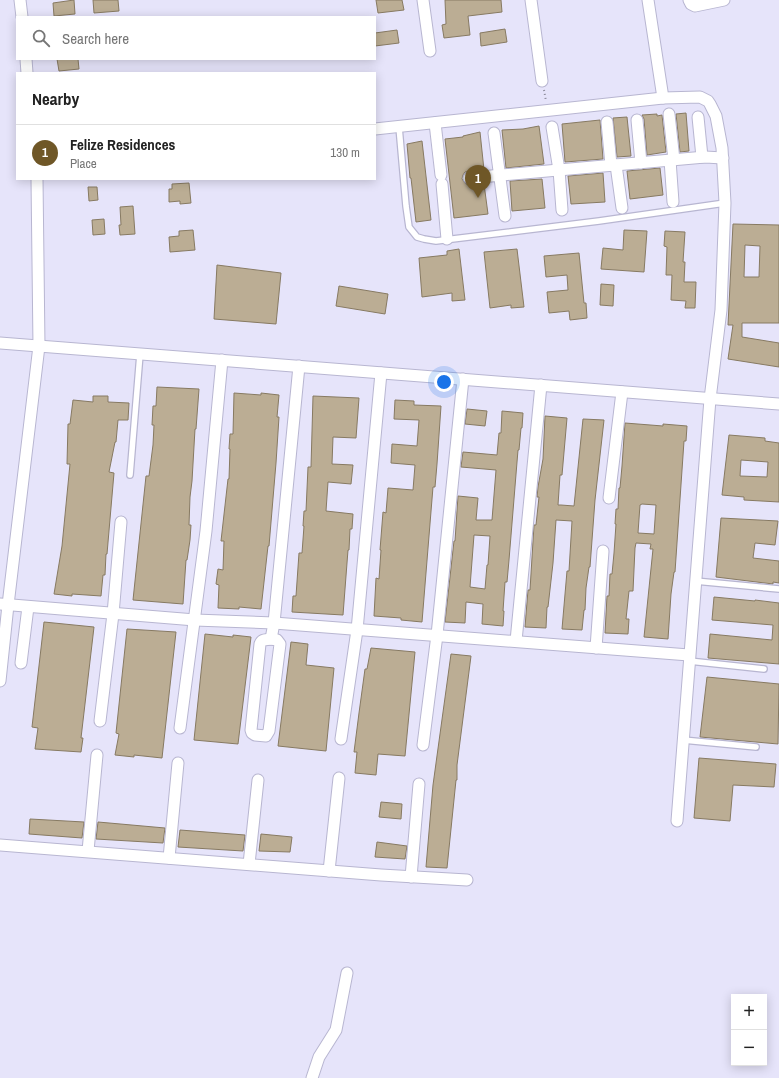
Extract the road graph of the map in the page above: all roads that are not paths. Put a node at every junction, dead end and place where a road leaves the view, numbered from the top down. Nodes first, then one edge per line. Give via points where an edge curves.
1 (20, 0) edge
2 (423, 0) edge
3 (531, 0) edge
4 (648, 0) edge
5 (689, 0) edge
6 (724, 0) edge
7 (22, 16) edge
8 (430, 51) dead end
9 (26, 60) edge
10 (27, 72) edge
11 (542, 81) road end
12 (663, 98) junction
13 (669, 114) dead end
14 (698, 117) dead end
15 (637, 120) dead end
16 (607, 122) dead end
17 (435, 123) junction
18 (399, 127) junction
19 (552, 127) dead end
20 (376, 129) edge
21 (494, 133) dead end
22 (702, 157) junction
23 (723, 158) junction
24 (672, 160) junction
25 (641, 162) junction
26 (614, 165) junction
27 (559, 170) junction
28 (500, 175) junction
29 (469, 178) dead end
30 (37, 180) edge
31 (673, 202) dead end
32 (725, 203) junction
33 (622, 208) dead end
34 (562, 210) dead end
35 (505, 216) dead end
36 (447, 239) junction
37 (0, 343) edge
38 (39, 346) junction
39 (140, 354) junction
40 (222, 360) junction
41 (299, 366) junction
42 (381, 373) junction
43 (463, 379) junction
44 (541, 385) junction
45 (622, 392) junction
46 (710, 398) junction
47 (779, 404) edge
48 (130, 475) dead end
49 (609, 498) dead end
50 (121, 522) dead end
51 (603, 551) dead end
52 (695, 581) junction
53 (779, 589) edge
54 (4, 605) edge
55 (28, 607) junction
56 (113, 614) junction
57 (195, 620) junction
58 (274, 623) junction
59 (357, 630) junction
60 (437, 635) junction
61 (271, 639) junction
62 (516, 641) junction
63 (596, 648) junction
64 (689, 658) junction
65 (21, 664) dead end
66 (764, 669) dead end
67 (0, 681) edge
68 (100, 721) dead end
69 (180, 728) dead end
70 (341, 740) dead end
71 (683, 740) junction
72 (423, 745) dead end
73 (756, 747) dead end
74 (97, 755) dead end
75 (178, 763) dead end
76 (339, 778) dead end
77 (258, 780) dead end
78 (419, 784) dead end
79 (677, 821) dead end
80 (0, 845) edge
81 (88, 852) junction
82 (169, 858) junction
83 (249, 864) junction
84 (329, 871) junction
85 (411, 877) junction
86 (467, 880) dead end
87 (347, 973) dead end
88 (312, 1078) edge

1 - 7 street
2 - 8 street
3 - 11 street
4 - 12 street
5 - 6 street via 695,6
9 - 10 street
12 - 17 street
12 - 23 street via 700,96 708,101 718,121
13 - 24 street
14 - 22 street
15 - 25 street
16 - 26 street
17 - 18 street
17 - 36 street
18 - 20 street
18 - 36 lane via 409,227 417,237 436,241
19 - 27 street
21 - 28 street
22 - 23 street
22 - 24 street
23 - 32 street
24 - 25 street
24 - 31 street
25 - 26 street
26 - 27 street
26 - 33 street
27 - 28 street
27 - 34 street
28 - 29 street
28 - 35 street
30 - 38 street
32 - 36 lane
32 - 46 street via 721,310
37 - 38 street
38 - 39 street
38 - 54 street
39 - 40 street
39 - 48 lane
40 - 41 street
40 - 57 street
41 - 42 street
41 - 58 street
42 - 43 street
42 - 59 street
43 - 44 street
43 - 60 street
44 - 45 street
44 - 62 street
45 - 46 street
45 - 49 street
46 - 47 street
46 - 52 street
50 - 56 street
51 - 63 street
52 - 53 lane
52 - 64 street
54 - 55 street
54 - 67 street
55 - 56 street
55 - 65 street
56 - 57 street
56 - 68 street
57 - 58 street
57 - 69 street
58 - 59 street
58 - 61 street
59 - 60 street
59 - 70 street
60 - 62 street
60 - 72 street
61 - 61 street via 260,644 251,730 255,736 266,736 269,731 280,644 277,640
62 - 63 street
63 - 64 street
64 - 66 lane
64 - 71 street
71 - 73 lane
71 - 79 street
74 - 81 street
75 - 82 street
76 - 84 street
77 - 83 street
78 - 85 street
80 - 81 street
81 - 82 street
82 - 83 street
83 - 84 street
84 - 85 street
85 - 86 street
87 - 88 street via 336,1030 318,1057

